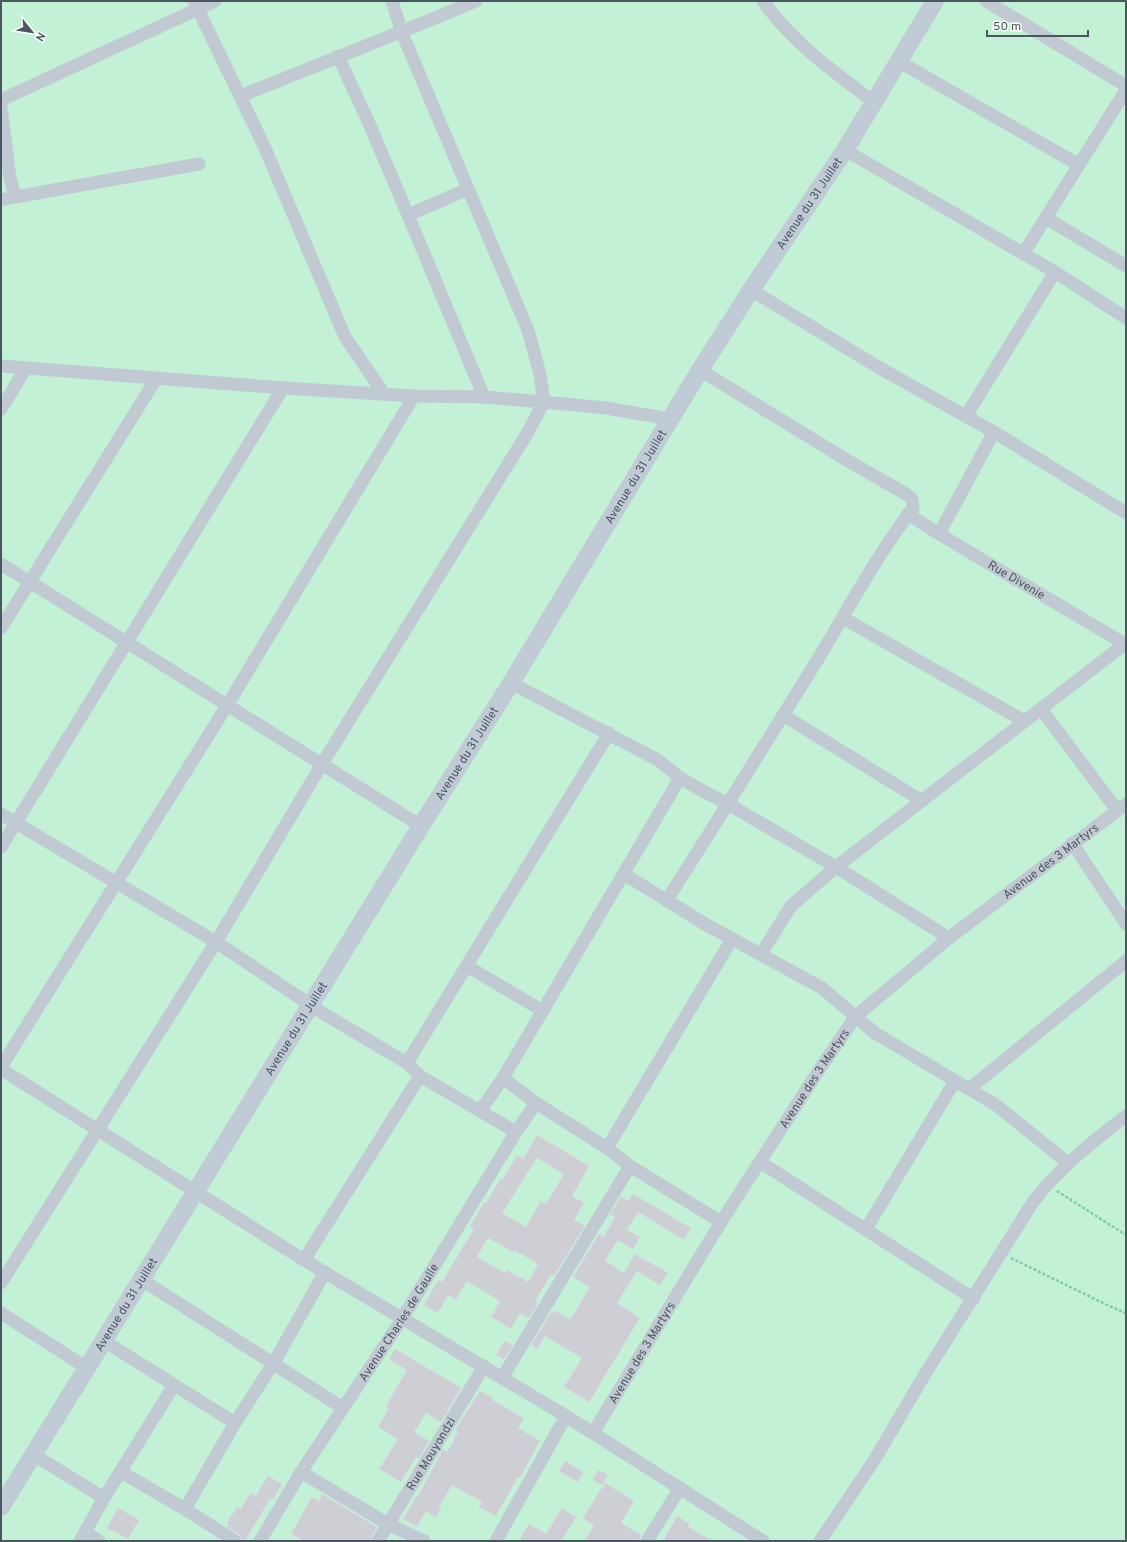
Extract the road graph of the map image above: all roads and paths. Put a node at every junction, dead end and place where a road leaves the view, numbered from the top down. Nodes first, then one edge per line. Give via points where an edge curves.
1 (215, 1) edge
2 (392, 1) edge
3 (476, 1) edge
4 (763, 1) edge
5 (935, 1) edge
6 (986, 1) edge
7 (196, 5) edge
8 (402, 33) junction
9 (338, 56) junction
10 (898, 61) junction
11 (1126, 86) edge
12 (1126, 90) edge
13 (241, 96) junction
14 (1, 100) edge
15 (874, 102) junction
16 (1, 106) edge
17 (845, 150) junction
18 (199, 164) dead end
19 (1079, 165) junction
20 (468, 189) junction
21 (15, 197) junction
22 (1, 200) edge
23 (408, 215) junction
24 (1046, 218) junction
25 (1023, 254) junction
26 (1126, 266) edge
27 (1055, 272) junction
28 (751, 290) junction
29 (1126, 318) edge
30 (1, 366) edge
31 (26, 368) junction
32 (700, 370) junction
33 (156, 379) junction
34 (283, 388) junction
35 (384, 394) junction
36 (414, 396) junction
37 (484, 397) junction
38 (544, 402) junction
39 (1, 409) edge
40 (966, 416) junction
41 (670, 419) junction
42 (994, 432) junction
43 (1126, 512) edge
44 (908, 514) junction
45 (940, 534) junction
46 (1, 564) edge
47 (30, 582) junction
48 (843, 618) junction
49 (1, 628) edge
50 (127, 642) junction
51 (1126, 644) edge
52 (511, 683) junction
53 (228, 704) junction
54 (1040, 709) junction
55 (783, 715) junction
56 (1024, 721) junction
57 (609, 734) junction
58 (322, 764) junction
59 (680, 778) junction
60 (922, 801) junction
61 (728, 804) junction
62 (1122, 807) edge
63 (1, 814) edge
64 (17, 823) junction
65 (421, 826) junction
66 (1072, 843) junction
67 (1, 848) edge
68 (836, 867) junction
69 (624, 874) junction
70 (117, 882) junction
71 (667, 900) junction
72 (1126, 924) edge
73 (949, 938) junction
74 (732, 939) junction
75 (216, 942) junction
76 (761, 954) junction
77 (1126, 961) edge
78 (467, 966) junction
79 (311, 1005) junction
80 (543, 1011) junction
81 (856, 1016) junction
82 (407, 1063) junction
83 (1, 1068) edge
84 (420, 1076) junction
85 (503, 1078) junction
86 (955, 1081) junction
87 (969, 1089) junction
88 (536, 1103) junction
89 (480, 1111) junction
90 (1126, 1116) edge
91 (97, 1129) junction
92 (516, 1132) junction
93 (607, 1148) junction
94 (760, 1162) junction
95 (1068, 1163) junction
96 (630, 1166) junction
97 (1047, 1184) junction
98 (197, 1191) junction
99 (722, 1222) junction
100 (866, 1229) junction
101 (1126, 1235) edge
102 (1001, 1253) junction
103 (304, 1260) junction
104 (325, 1272) junction
105 (142, 1280) junction
106 (1, 1283) edge
107 (974, 1299) junction
108 (1, 1313) edge
109 (1126, 1313) edge
110 (402, 1319) junction
111 (104, 1341) junction
112 (273, 1364) junction
113 (484, 1366) junction
114 (87, 1368) junction
115 (502, 1378) junction
116 (174, 1385) junction
117 (343, 1408) junction
118 (566, 1416) junction
119 (236, 1423) junction
120 (593, 1433) junction
121 (34, 1455) junction
122 (121, 1472) junction
123 (301, 1472) junction
124 (680, 1488) junction
125 (104, 1498) junction
126 (1, 1507) edge
127 (186, 1509) junction
128 (388, 1524) junction
129 (83, 1537) edge
130 (757, 1539) edge
131 (99, 1541) edge
132 (235, 1541) edge
133 (260, 1541) edge
134 (378, 1541) edge
135 (424, 1541) edge
136 (496, 1541) edge
137 (647, 1541) edge
138 (820, 1541) edge

1 - 7 street
2 - 8 street
3 - 8 street
4 - 15 street via 807,49
5 - 10 street, Avenue du 31 Juillet
6 - 11 street
7 - 13 street
7 - 14 street
8 - 9 street
8 - 20 street
9 - 13 street
9 - 23 street
10 - 15 street, Avenue du 31 Juillet
10 - 19 street
12 - 19 street
13 - 35 street via 292,210 344,337
15 - 17 street, Avenue du 31 Juillet
16 - 21 street via 10,178
17 - 25 street
17 - 28 street, Avenue du 31 Juillet
18 - 21 street
19 - 24 street
20 - 23 street
20 - 38 street via 528,330 540,374
21 - 22 street
23 - 37 street
24 - 25 street
24 - 26 street
25 - 27 street
27 - 29 street
27 - 40 street
28 - 32 street, Avenue du 31 Juillet
28 - 40 street via 878,367
30 - 31 street
31 - 33 street
31 - 39 street
32 - 41 street, Avenue du 31 Juillet
32 - 44 street via 906,494 912,499 913,508
33 - 34 street
33 - 47 street
34 - 35 street
34 - 50 street
35 - 36 street
36 - 37 street
36 - 53 street
37 - 38 street
38 - 41 street via 606,408
38 - 58 street via 525,437
40 - 42 street
41 - 52 street, Avenue du 31 Juillet
42 - 43 street
42 - 45 street
44 - 45 street, Rue Divenie
44 - 48 street via 859,588
45 - 51 street, Rue Divenie
46 - 47 street
47 - 49 street
47 - 50 street
48 - 55 street
48 - 56 street
50 - 53 street
50 - 64 street
51 - 54 street
52 - 57 street
52 - 65 street, Avenue du 31 Juillet
53 - 58 street
53 - 70 street
54 - 56 street
54 - 62 street
55 - 60 street
55 - 61 street
56 - 60 street
57 - 59 street via 658,760
57 - 78 street
58 - 65 street
58 - 75 street
59 - 61 street
59 - 69 street
60 - 68 street
61 - 68 street
61 - 71 street
62 - 66 street, Avenue des 3 Martyrs
63 - 64 street
64 - 67 street
64 - 70 street
65 - 79 street, Avenue du 31 Juillet
66 - 72 street
66 - 73 street, Avenue des 3 Martyrs
68 - 73 street
68 - 76 street via 791,906
69 - 71 street
69 - 80 street
70 - 75 street
70 - 83 street
71 - 74 street
73 - 81 street, Avenue des 3 Martyrs
74 - 76 street
74 - 93 street
75 - 79 street
75 - 91 street
76 - 81 street via 822,988
77 - 87 street
78 - 80 street
78 - 82 street
79 - 82 street
79 - 98 street, Avenue du 31 Juillet
80 - 85 street
81 - 86 street via 875,1033
81 - 94 street, Avenue des 3 Martyrs
82 - 84 street
83 - 91 street
84 - 89 street
84 - 103 street
85 - 88 street
85 - 89 street
86 - 87 street
86 - 100 street
87 - 95 street via 996,1105
88 - 92 street, Avenue Charles de Gaulle
88 - 93 street
89 - 92 street
90 - 95 street
91 - 98 street
91 - 106 street
92 - 110 street, Avenue Charles de Gaulle
93 - 96 street
94 - 99 street, Avenue des 3 Martyrs
94 - 100 street
95 - 97 street
96 - 99 street
96 - 115 street
97 - 101 path
97 - 102 street
98 - 103 street
98 - 105 street, Avenue du 31 Juillet
99 - 120 street, Avenue des 3 Martyrs
100 - 107 street
102 - 107 street
102 - 109 path
103 - 104 street
104 - 110 street
104 - 112 street
105 - 111 street, Avenue du 31 Juillet
105 - 112 street
107 - 138 street via 925,1374 875,1459
108 - 114 street
110 - 113 street
110 - 117 street, Avenue Charles de Gaulle
111 - 114 street, Avenue du 31 Juillet
111 - 116 street
112 - 117 street
112 - 119 street
113 - 115 street
113 - 128 street, Rue Mouyondzi
114 - 121 street, Avenue du 31 Juillet
115 - 118 street
116 - 119 street
116 - 122 street
117 - 123 street, Avenue Charles de Gaulle
118 - 120 street
118 - 136 street
119 - 127 street
120 - 124 street
121 - 125 street
121 - 126 street, Avenue du 31 Juillet
122 - 125 street
122 - 127 street
123 - 128 street
123 - 133 street, Avenue Charles de Gaulle
124 - 130 street
124 - 137 street
125 - 129 street
127 - 132 street
128 - 134 street, Rue Mouyondzi
128 - 135 street
129 - 131 street

